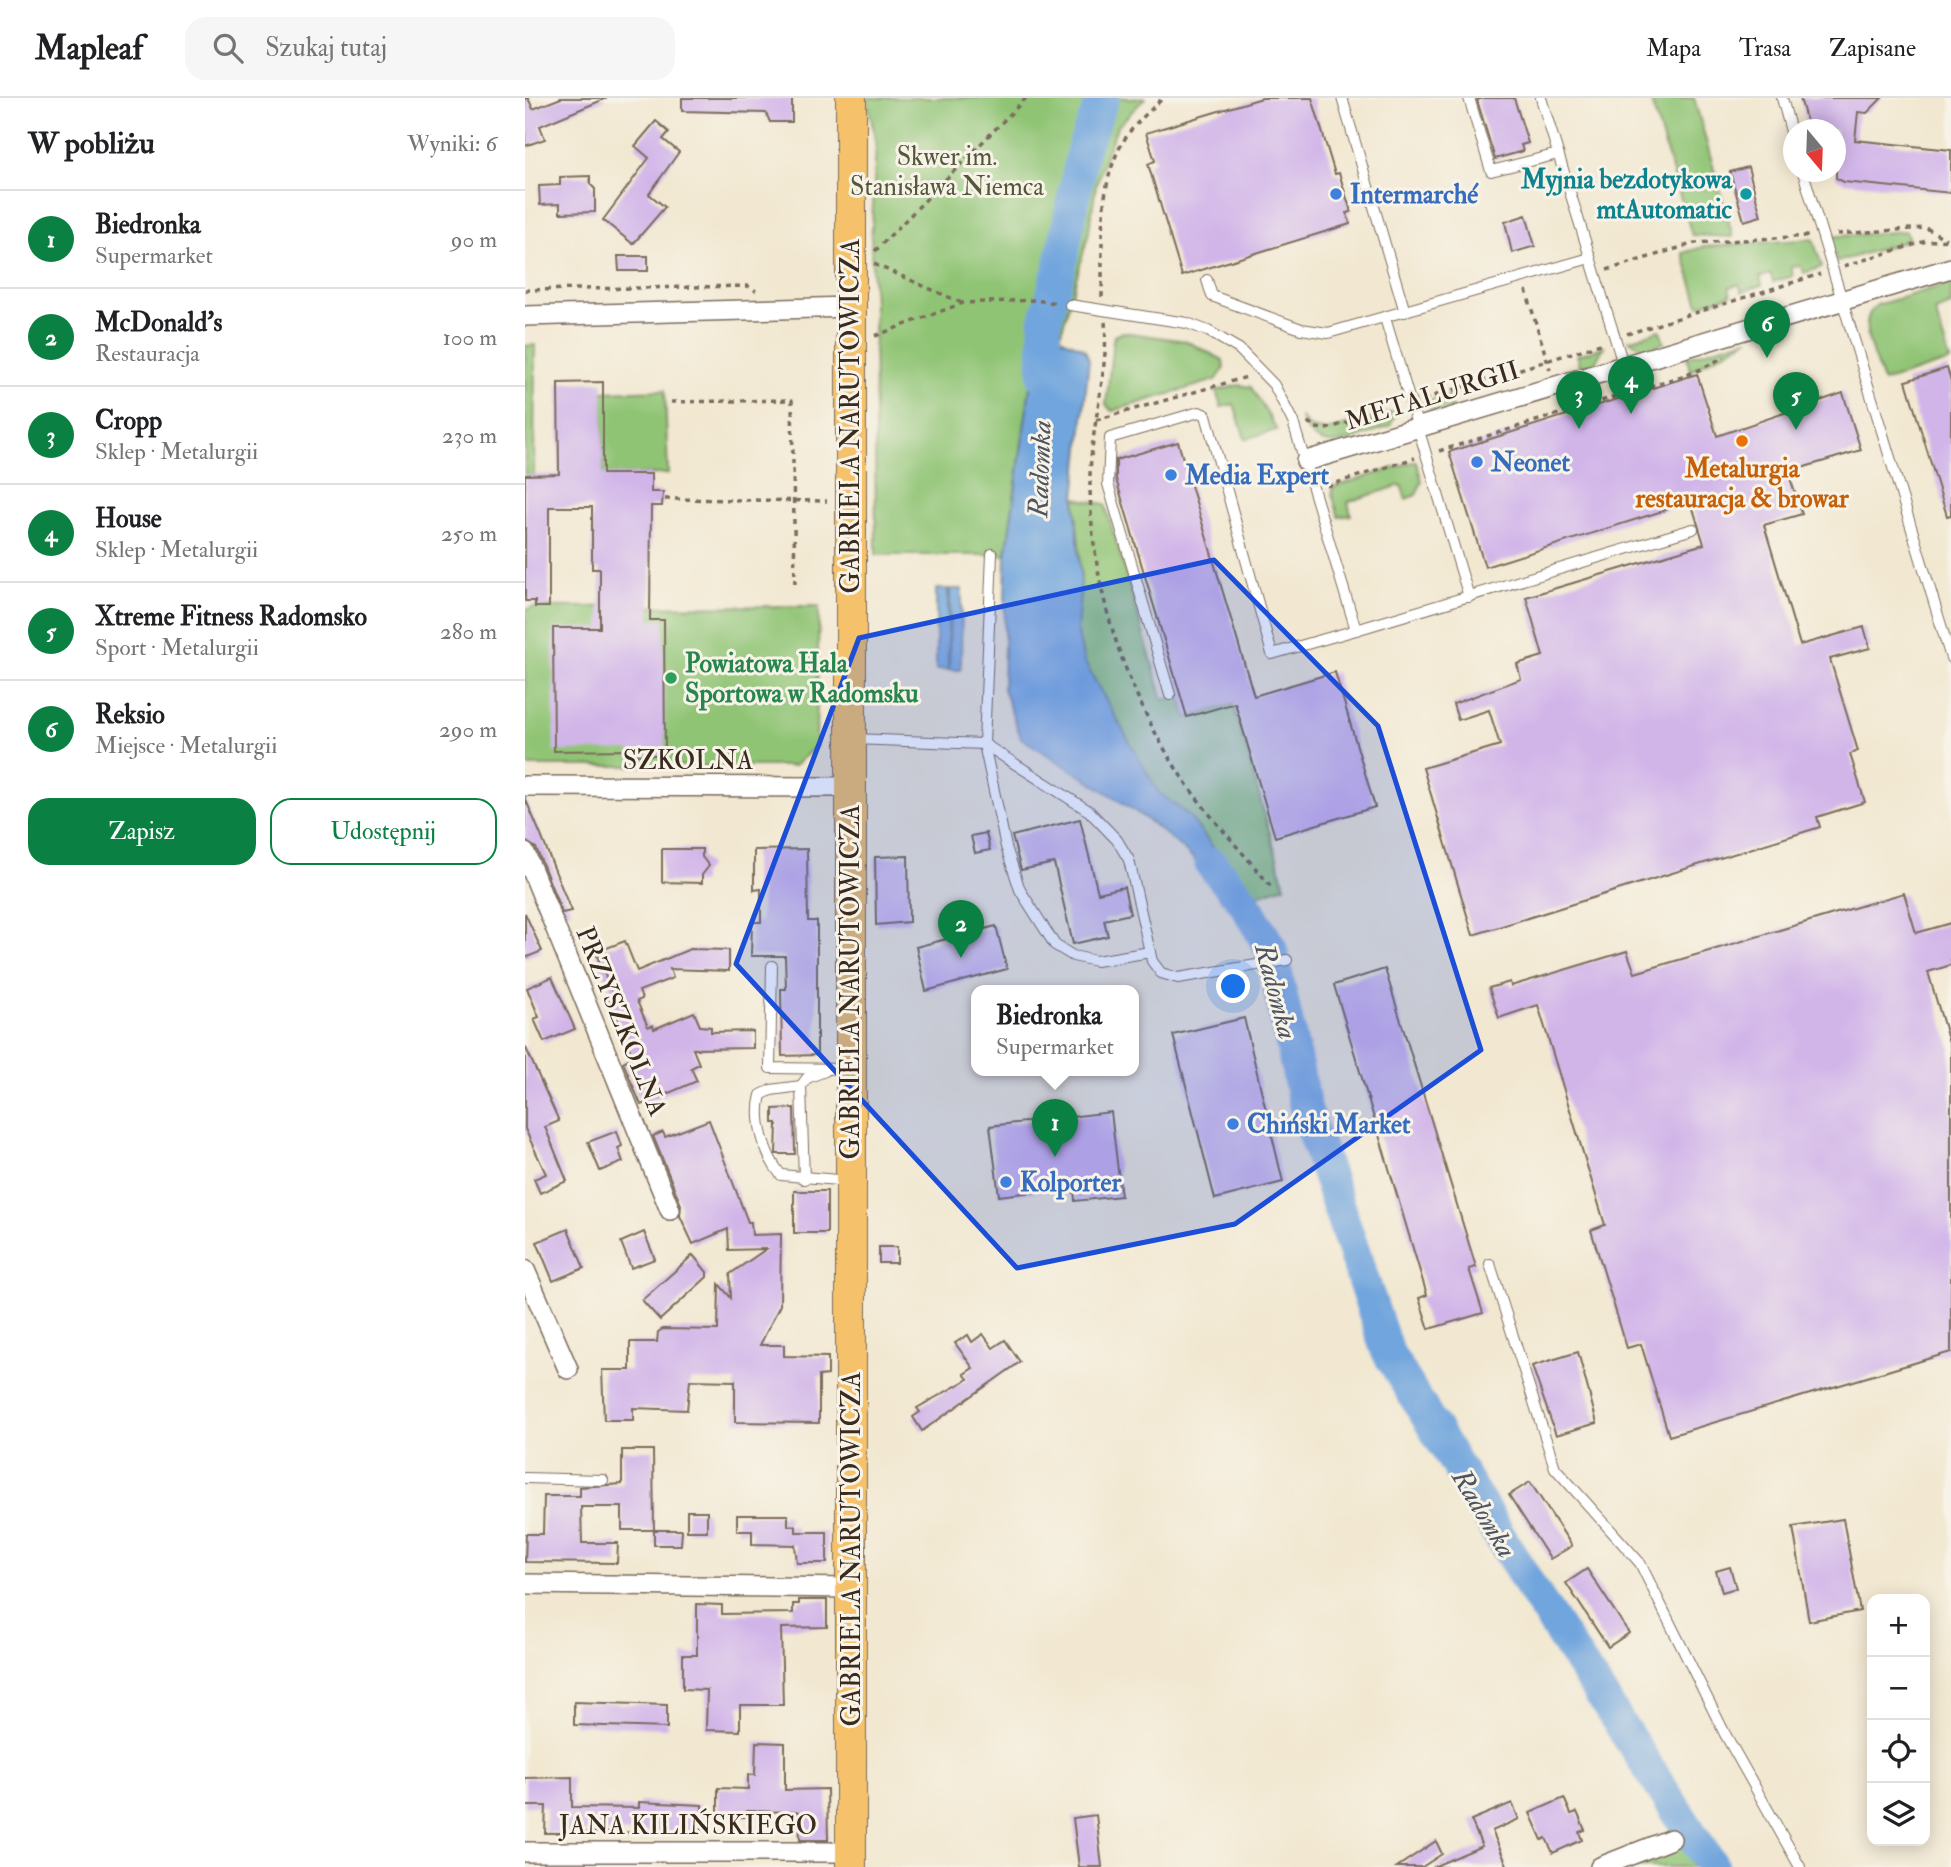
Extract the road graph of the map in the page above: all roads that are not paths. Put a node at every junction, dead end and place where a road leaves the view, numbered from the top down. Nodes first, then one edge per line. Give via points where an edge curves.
1 (851, 98) edge
2 (1342, 98) edge
3 (1469, 98) edge
4 (1541, 98) edge
5 (1781, 98) edge
6 (1788, 119) edge
7 (1558, 154) junction
8 (1806, 182) edge
9 (1590, 258) junction
10 (1951, 268) edge
11 (1207, 281) dead end
12 (1840, 299) junction
13 (1070, 305) road end
14 (849, 307) junction
15 (1405, 312) junction
16 (525, 316) edge
17 (1385, 318) junction
18 (1623, 364) junction
19 (1417, 428) junction
20 (1306, 461) junction
21 (1693, 530) dead end
22 (992, 554) dead end
23 (1469, 597) junction
24 (1356, 630) junction
25 (1951, 658) edge
26 (1170, 695) dead end
27 (850, 739) junction
28 (983, 744) junction
29 (525, 786) edge
30 (850, 787) junction
31 (525, 853) edge
32 (1150, 952) junction
33 (1287, 960) dead end
34 (772, 966) dead end
35 (840, 1069) junction
36 (801, 1086) junction
37 (804, 1178) junction
38 (851, 1181) junction
39 (670, 1210) dead end
40 (1490, 1264) dead end
41 (525, 1270) edge
42 (568, 1370) dead end
43 (525, 1478) edge
44 (603, 1480) dead end
45 (525, 1584) edge
46 (852, 1588) junction
47 (1671, 1839) dead end
48 (525, 1852) edge
49 (851, 1859) edge
50 (1600, 1867) edge
51 (1800, 1867) edge

1 - 14 main road, GABRIELA NARUTOWICZA
2 - 15 lane
3 - 7 lane via 1490,171
4 - 7 lane
5 - 6 lane
7 - 9 lane
8 - 12 lane
9 - 15 lane
9 - 18 lane
10 - 12 street, METALURGII
11 - 17 lane via 1212,296 1301,329 1328,333
12 - 18 street, METALURGII
12 - 25 lane
13 - 20 lane via 1187,323 1239,349 1274,385
14 - 16 street
14 - 27 main road, GABRIELA NARUTOWICZA
15 - 17 lane
17 - 19 lane
18 - 19 street, METALURGII
19 - 20 street, METALURGII
19 - 23 lane
20 - 24 lane
21 - 23 lane
22 - 28 lane
23 - 24 lane
24 - 26 lane via 1272,654 1206,415 1199,412 1110,438 1108,484
27 - 28 lane
27 - 30 main road, GABRIELA NARUTOWICZA
28 - 32 lane via 1089,811 1117,840 1134,877
28 - 32 lane via 1013,873 1055,945 1083,960 1096,961
29 - 30 street, SZKOLNA
30 - 35 main road, GABRIELA NARUTOWICZA
31 - 39 street, PRZYSZKOLNA
32 - 33 lane via 1161,973 1178,978
34 - 35 lane via 770,1068
35 - 36 lane via 807,1078
35 - 38 main road, GABRIELA NARUTOWICZA
36 - 37 lane
36 - 37 lane via 771,1090 758,1104 759,1125 773,1166 781,1175
37 - 38 lane
38 - 46 main road, GABRIELA NARUTOWICZA
40 - 51 lane via 1555,1468 1640,1563 1730,1744
41 - 42 street
43 - 44 lane
45 - 46 street
46 - 49 main road, GABRIELA NARUTOWICZA
47 - 50 street
48 - 49 street, JANA KILIŃSKIEGO

